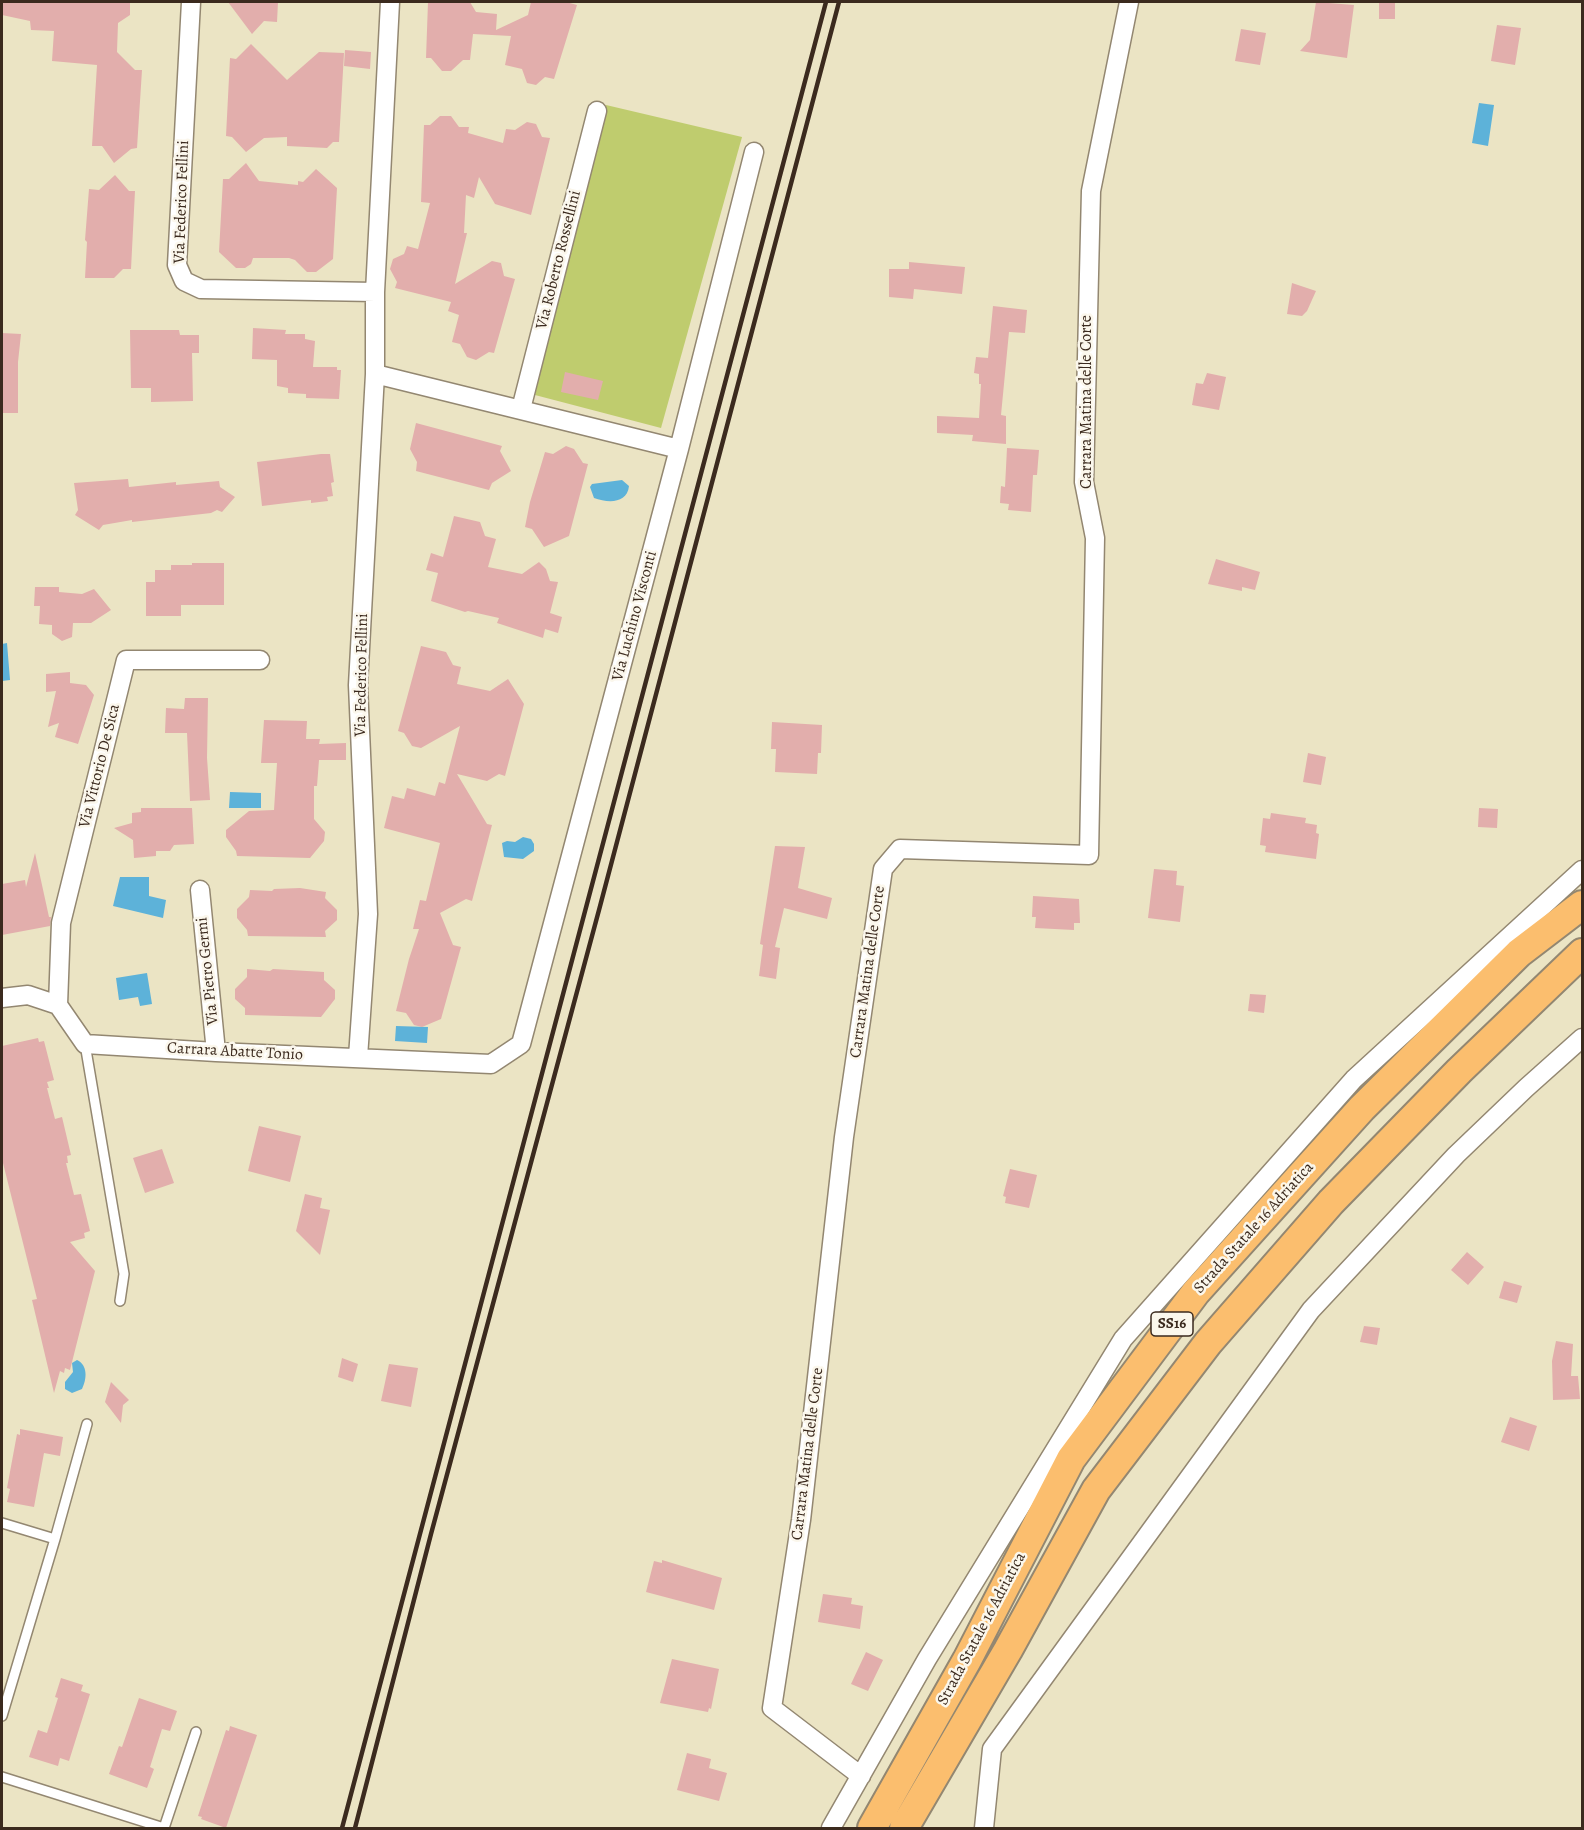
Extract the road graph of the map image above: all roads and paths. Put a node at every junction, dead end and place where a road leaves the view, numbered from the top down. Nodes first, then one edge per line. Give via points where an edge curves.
1 (191, 2) edge
2 (390, 2) edge
3 (1129, 2) edge
4 (597, 111) dead end
5 (754, 152) dead end
6 (375, 292) junction
7 (375, 374) junction
8 (521, 409) junction
9 (679, 449) junction
10 (260, 660) dead end
11 (1582, 870) edge
12 (200, 890) dead end
13 (1582, 905) edge
14 (1582, 953) edge
15 (2, 999) edge
16 (58, 1005) junction
17 (1582, 1038) edge
18 (85, 1044) junction
19 (216, 1052) junction
20 (358, 1057) junction
21 (491, 1064) joint
22 (120, 1301) dead end
23 (87, 1424) dead end
24 (2, 1523) edge
25 (55, 1539) junction
26 (2, 1716) edge
27 (196, 1732) dead end
28 (861, 1776) junction
29 (2, 1777) edge
30 (831, 1828) edge
31 (872, 1828) edge
32 (904, 1828) edge
33 (984, 1828) edge

1 - 6 street, Via Federico Fellini via 177,265 184,281 201,289
2 - 6 street, Via Federico Fellini
3 - 28 street, Carrara Matina delle Corte via 1091,191 1084,482 1095,538 1089,855 900,849 883,869 844,1137 801,1520 772,1708
4 - 8 street, Via Roberto Rossellini
5 - 9 street, Via Luchino Visconti
6 - 7 street, Via Federico Fellini
7 - 8 street
7 - 20 street, Via Federico Fellini via 358,685 368,914
8 - 9 street
9 - 21 street, Via Luchino Visconti via 521,1044
10 - 16 street, Via Vittorio De Sica via 126,660 61,923
11 - 28 street via 1354,1079 1123,1339 927,1659
12 - 19 street, Via Pietro Germi
13 - 31 highway, Strada Statale 16 Adriatica / SS16 via 1519,953 1362,1107 1196,1292 1071,1459 967,1660
14 - 32 highway, Strada Statale 16 Adriatica / SS16 via 1331,1202 1208,1342 1096,1490 1003,1660
15 - 16 street via 28,995
16 - 18 street
17 - 33 street via 1456,1155 1311,1310 992,1749
18 - 19 street, Carrara Abatte Tonio
18 - 22 lane via 124,1274
19 - 20 street, Carrara Abatte Tonio
20 - 21 street, Carrara Abatte Tonio
23 - 25 lane
24 - 25 lane
25 - 26 lane
27 - 29 lane via 164,1828
28 - 30 street

